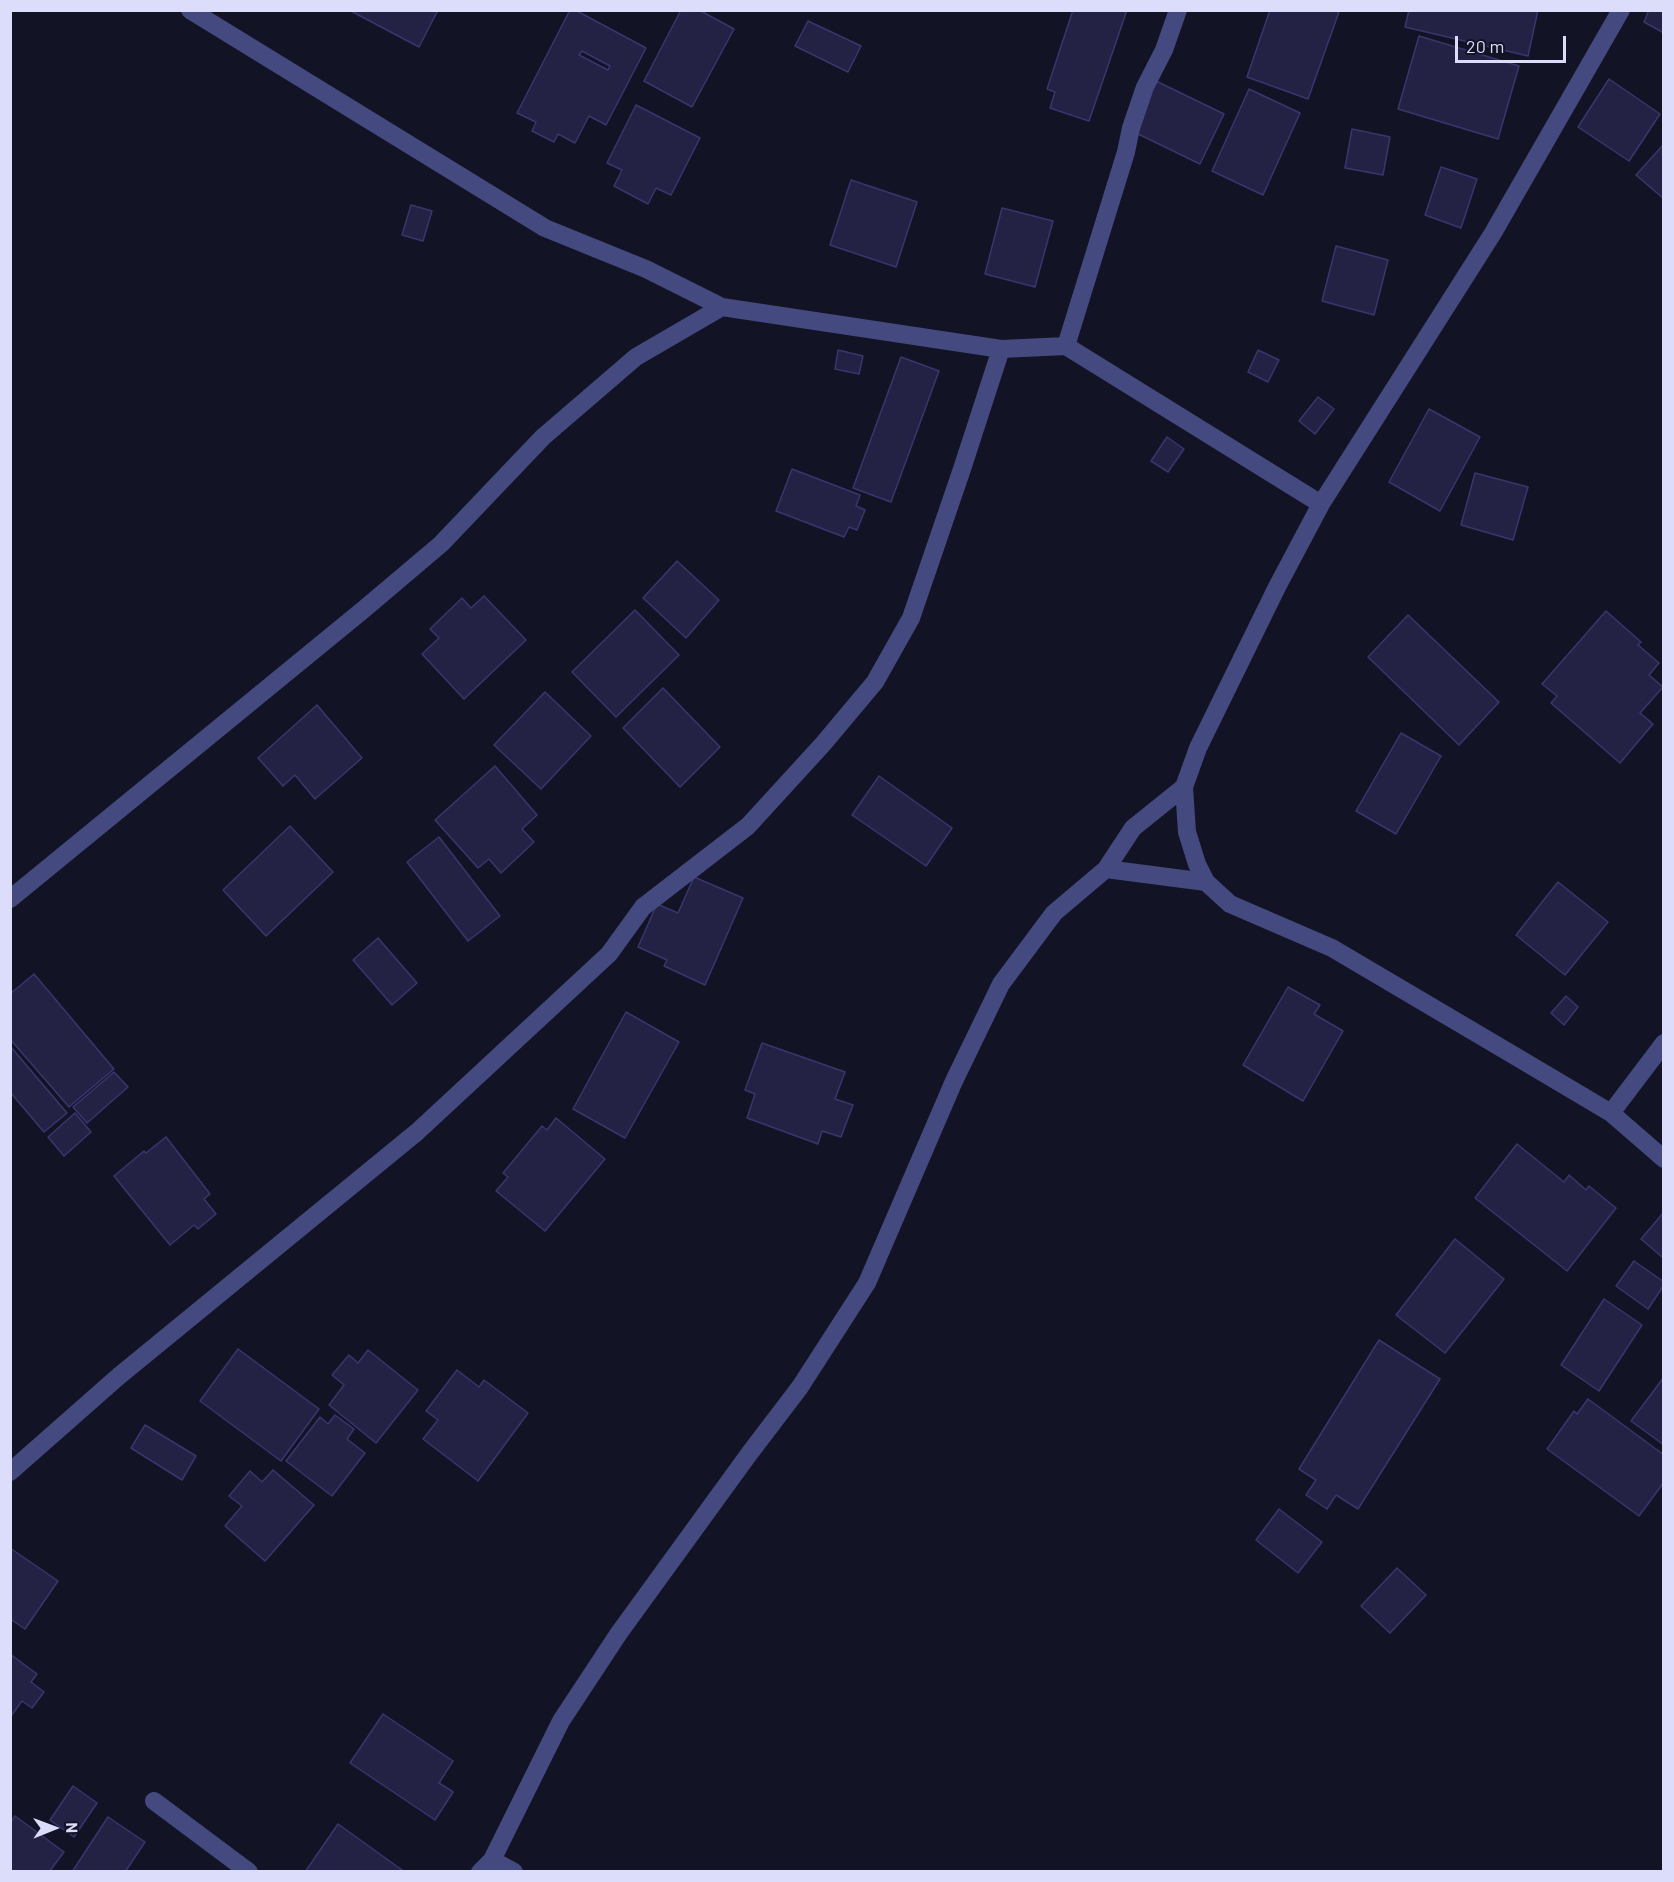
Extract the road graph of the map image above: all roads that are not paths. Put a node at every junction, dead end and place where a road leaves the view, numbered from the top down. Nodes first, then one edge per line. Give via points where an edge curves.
1 (190, 10) edge
2 (1178, 10) edge
3 (1621, 10) edge
4 (722, 307) junction
5 (1066, 346) junction
6 (1001, 349) junction
7 (1322, 504) junction
8 (1184, 788) junction
9 (1106, 869) junction
10 (1206, 882) junction
11 (10, 899) edge
12 (1664, 1043) edge
13 (1611, 1113) junction
14 (1664, 1159) edge
15 (10, 1472) edge
16 (154, 1800) dead end
17 (486, 1866) edge
18 (249, 1872) edge
19 (514, 1872) edge

1 - 4 street via 545,228 646,269
2 - 5 street via 1131,128
3 - 7 street via 1493,233
4 - 6 street
4 - 11 street via 636,357 543,437 432,551
5 - 6 street
5 - 7 street
6 - 15 street via 910,618 875,682 824,744 748,826 643,907 609,954 417,1132 119,1376
7 - 8 street via 1198,748
8 - 9 street via 1133,828
8 - 10 street via 1187,832
9 - 10 street
9 - 17 street via 1053,913 1001,984 954,1081 867,1283 800,1387 626,1623 567,1711
10 - 13 street via 1230,904 1332,948
12 - 13 street
13 - 14 street
16 - 18 street
17 - 19 street

